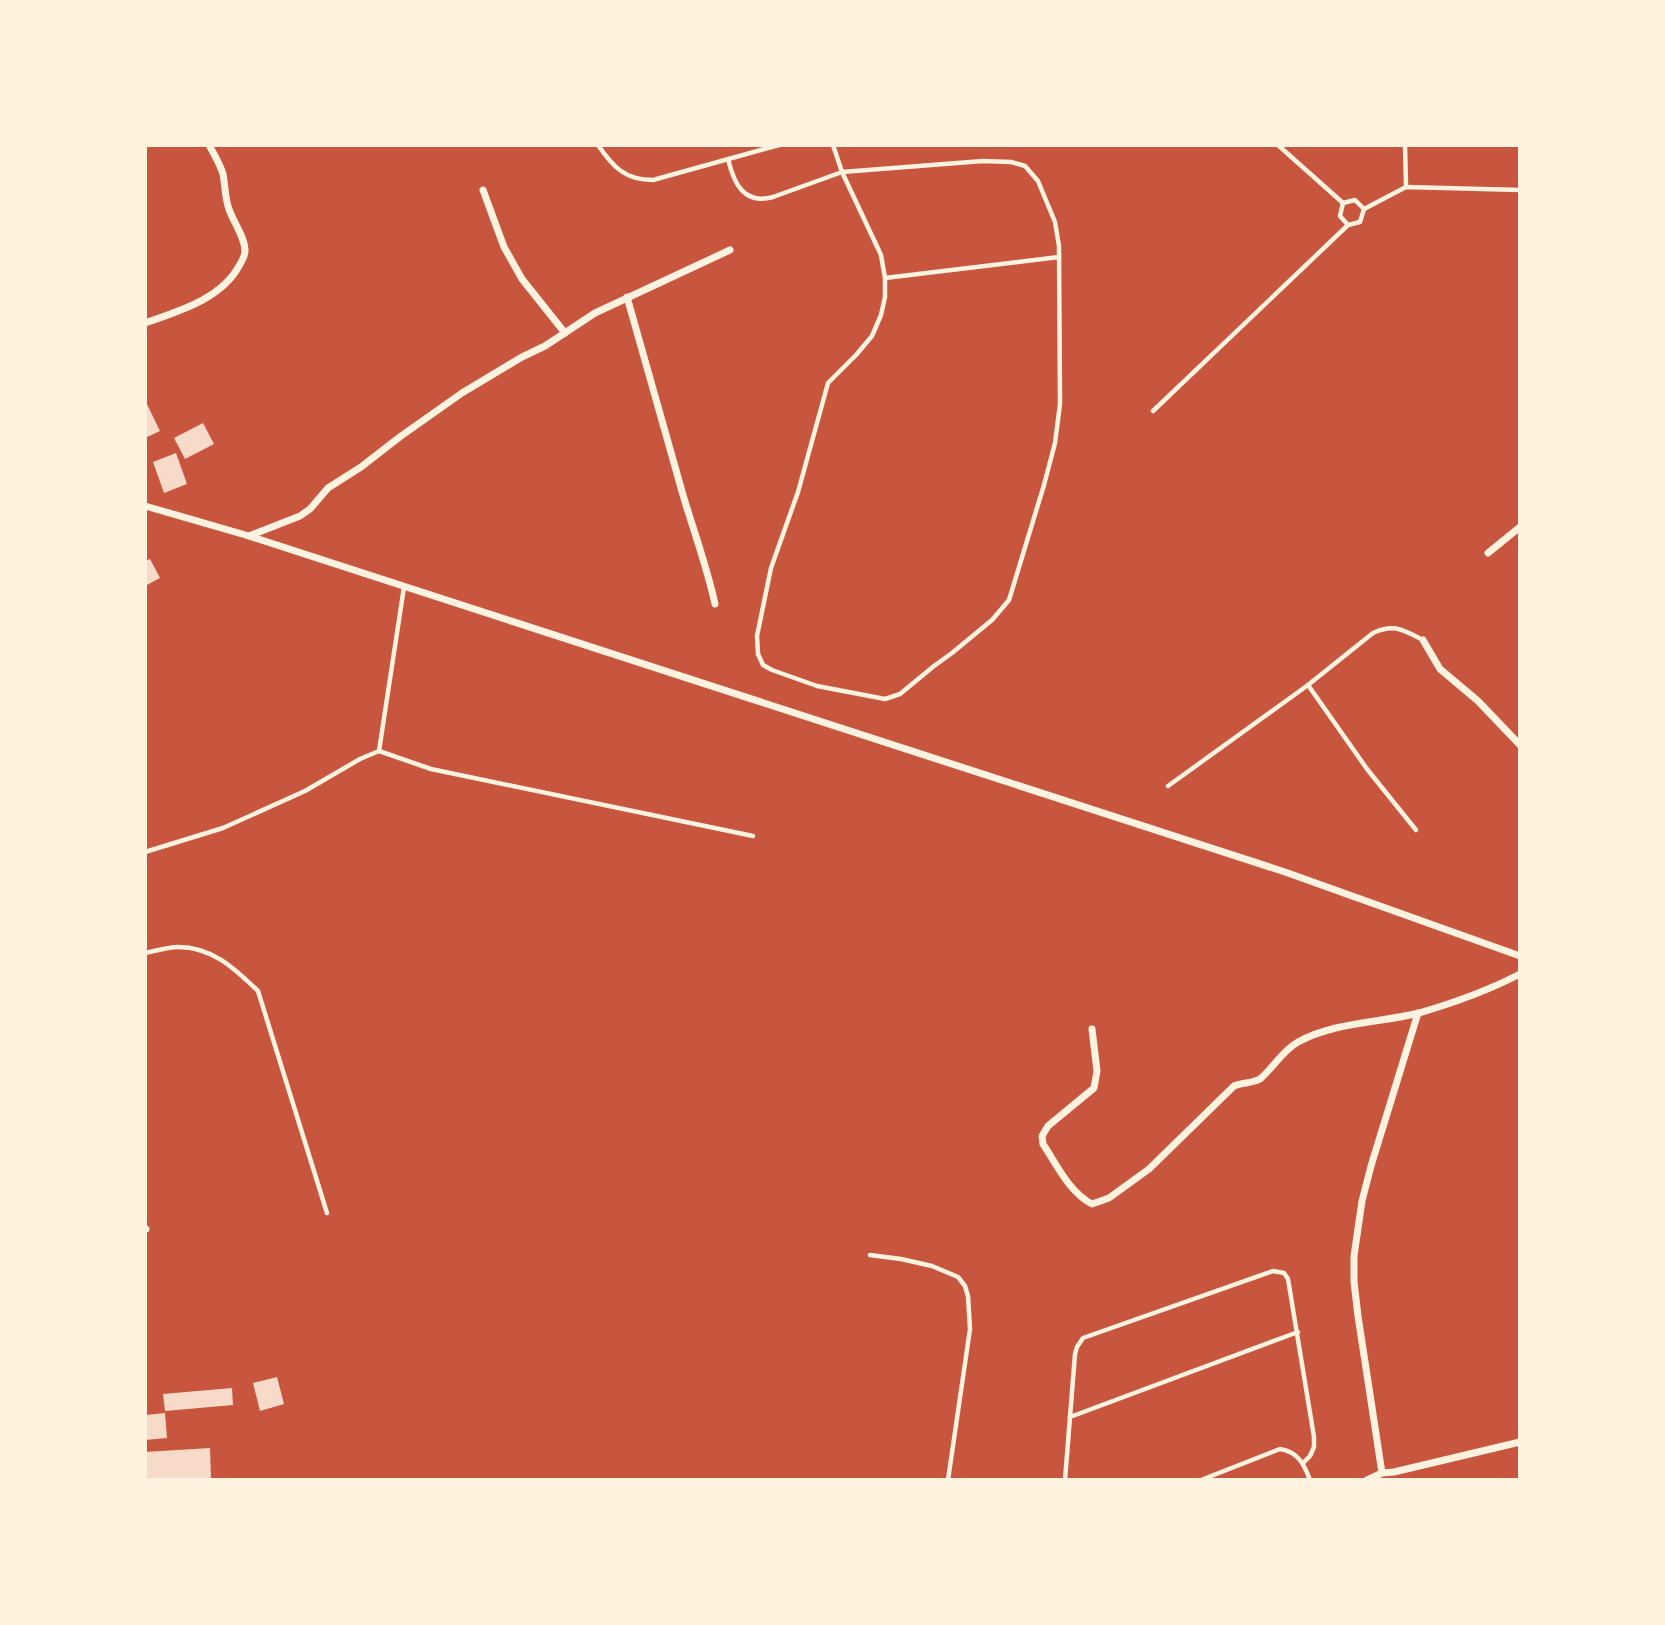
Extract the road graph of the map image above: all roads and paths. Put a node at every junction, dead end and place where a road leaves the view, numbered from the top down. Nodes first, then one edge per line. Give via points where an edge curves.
1 (209, 145) edge
2 (598, 145) edge
3 (779, 145) edge
4 (833, 145) edge
5 (1405, 145) edge
6 (1279, 146) edge
7 (728, 159) junction
8 (842, 172) junction
9 (1406, 187) junction
10 (482, 190) dead end
11 (1520, 190) edge
12 (1343, 203) junction
13 (1364, 209) junction
14 (1348, 225) junction
15 (730, 250) dead end
16 (1059, 257) junction
17 (885, 278) junction
18 (627, 297) junction
19 (145, 323) edge
20 (565, 333) junction
21 (1153, 411) dead end
22 (145, 506) edge
23 (1520, 527) edge
24 (249, 536) junction
25 (1488, 552) dead end
26 (404, 587) junction
27 (715, 604) dead end
28 (1423, 640) joint
29 (1308, 685) junction
30 (1520, 745) edge
31 (379, 751) junction
32 (1168, 786) dead end
33 (1416, 830) dead end
34 (753, 836) dead end
35 (145, 852) edge
36 (145, 953) edge
37 (1520, 956) edge
38 (1520, 974) edge
39 (1418, 1013) junction
40 (1092, 1029) dead end
41 (327, 1213) dead end
42 (870, 1255) dead end
43 (1298, 1332) junction
44 (1070, 1416) junction
45 (1520, 1442) edge
46 (1303, 1462) junction
47 (1382, 1474) junction
48 (948, 1480) edge
49 (1065, 1480) edge
50 (1201, 1480) edge
51 (1310, 1480) edge
52 (1367, 1480) edge

1 - 19 street via 223,174 245,254 225,284 179,311
2 - 7 lane via 628,177 642,180
3 - 7 lane
4 - 8 lane
5 - 9 lane
6 - 12 lane
7 - 8 lane via 738,186 757,199
8 - 16 lane via 983,161 1025,166 1047,202 1058,235
8 - 17 lane via 881,255
9 - 11 lane
9 - 13 lane
10 - 20 street via 522,279
12 - 13 lane via 1355,200
12 - 14 lane via 1340,216
13 - 14 lane via 1360,222
14 - 21 lane
15 - 18 street
16 - 17 lane
16 - 17 lane via 1059,417 1009,600 970,639 900,694 885,699 772,670 758,654 757,636 771,568 828,383 872,336 885,298
18 - 20 street
18 - 27 street
20 - 24 street via 462,393 328,488 300,516
22 - 24 street
23 - 25 street
24 - 26 street
26 - 31 lane
26 - 37 street via 1285,872
28 - 29 lane via 1399,628 1384,628
28 - 30 street via 1440,669
29 - 32 lane
29 - 33 lane
31 - 34 lane via 430,769
31 - 35 lane via 223,828
36 - 41 lane via 177,947 208,951 258,991
38 - 39 street
39 - 40 street via 1300,1040 1254,1083 1234,1086 1149,1169 1109,1198 1092,1204 1071,1187 1042,1136 1094,1088 1097,1071
39 - 47 street via 1371,1166 1354,1256 1358,1317
42 - 48 lane via 932,1266 958,1277 965,1286 970,1329
43 - 44 lane
43 - 44 lane via 1289,1279 1273,1271 1083,1338 1075,1354
43 - 46 lane via 1314,1437 1314,1447
44 - 49 lane
45 - 47 street
46 - 50 lane via 1280,1449
46 - 51 lane
47 - 52 street

